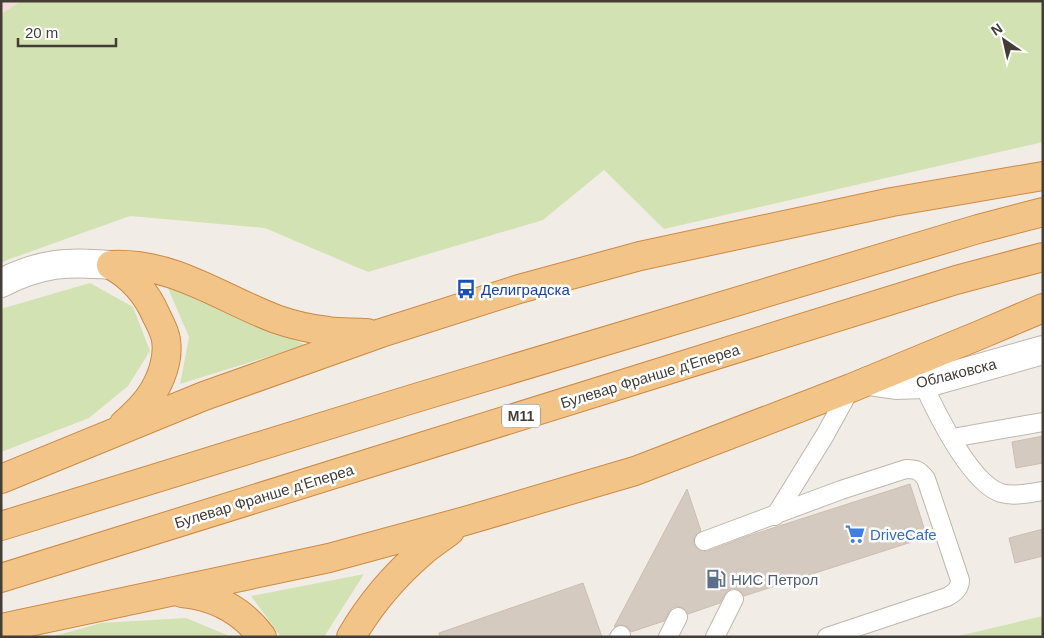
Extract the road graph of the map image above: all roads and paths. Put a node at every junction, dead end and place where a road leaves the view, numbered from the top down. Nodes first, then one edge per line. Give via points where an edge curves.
1 (1043, 176) edge
2 (1043, 212) edge
3 (1043, 257) edge
4 (110, 265) junction
5 (1, 283) edge
6 (1043, 308) edge
7 (381, 333) junction
8 (1043, 350) edge
9 (918, 373) junction
10 (860, 384) junction
11 (1043, 422) edge
12 (116, 431) junction
13 (952, 438) junction
14 (1, 479) edge
15 (1043, 491) edge
16 (465, 521) junction
17 (772, 522) junction
18 (1, 526) edge
19 (712, 541) dead end
20 (1, 578) edge
21 (173, 592) junction
22 (734, 599) dead end
23 (678, 617) dead end
24 (1, 628) edge
25 (262, 637) edge
26 (351, 637) edge
27 (668, 637) edge
28 (714, 637) edge
29 (827, 637) edge

1 - 7 highway via 892,202 640,256 519,289
2 - 18 highway via 428,394
3 - 20 highway, Булевар Франше д'Епереа / M11 via 956,280
4 - 5 street via 82,262 39,267
4 - 7 highway via 127,264 184,277 300,326 330,332
4 - 12 highway via 138,286 151,303 166,340 162,374 151,395
6 - 9 highway
7 - 12 highway
8 - 9 street, Облаковска
9 - 10 highway
9 - 13 lane
10 - 16 highway via 635,471
10 - 17 lane
11 - 13 lane
12 - 14 highway
13 - 15 lane via 974,471 1000,493
16 - 21 highway via 329,558
16 - 26 highway via 422,552 403,571 382,593
17 - 19 lane
17 - 29 lane via 841,490 906,469 916,469 926,479 960,586 947,597
21 - 24 highway
21 - 25 highway via 194,594 230,607
22 - 28 lane
23 - 27 lane

